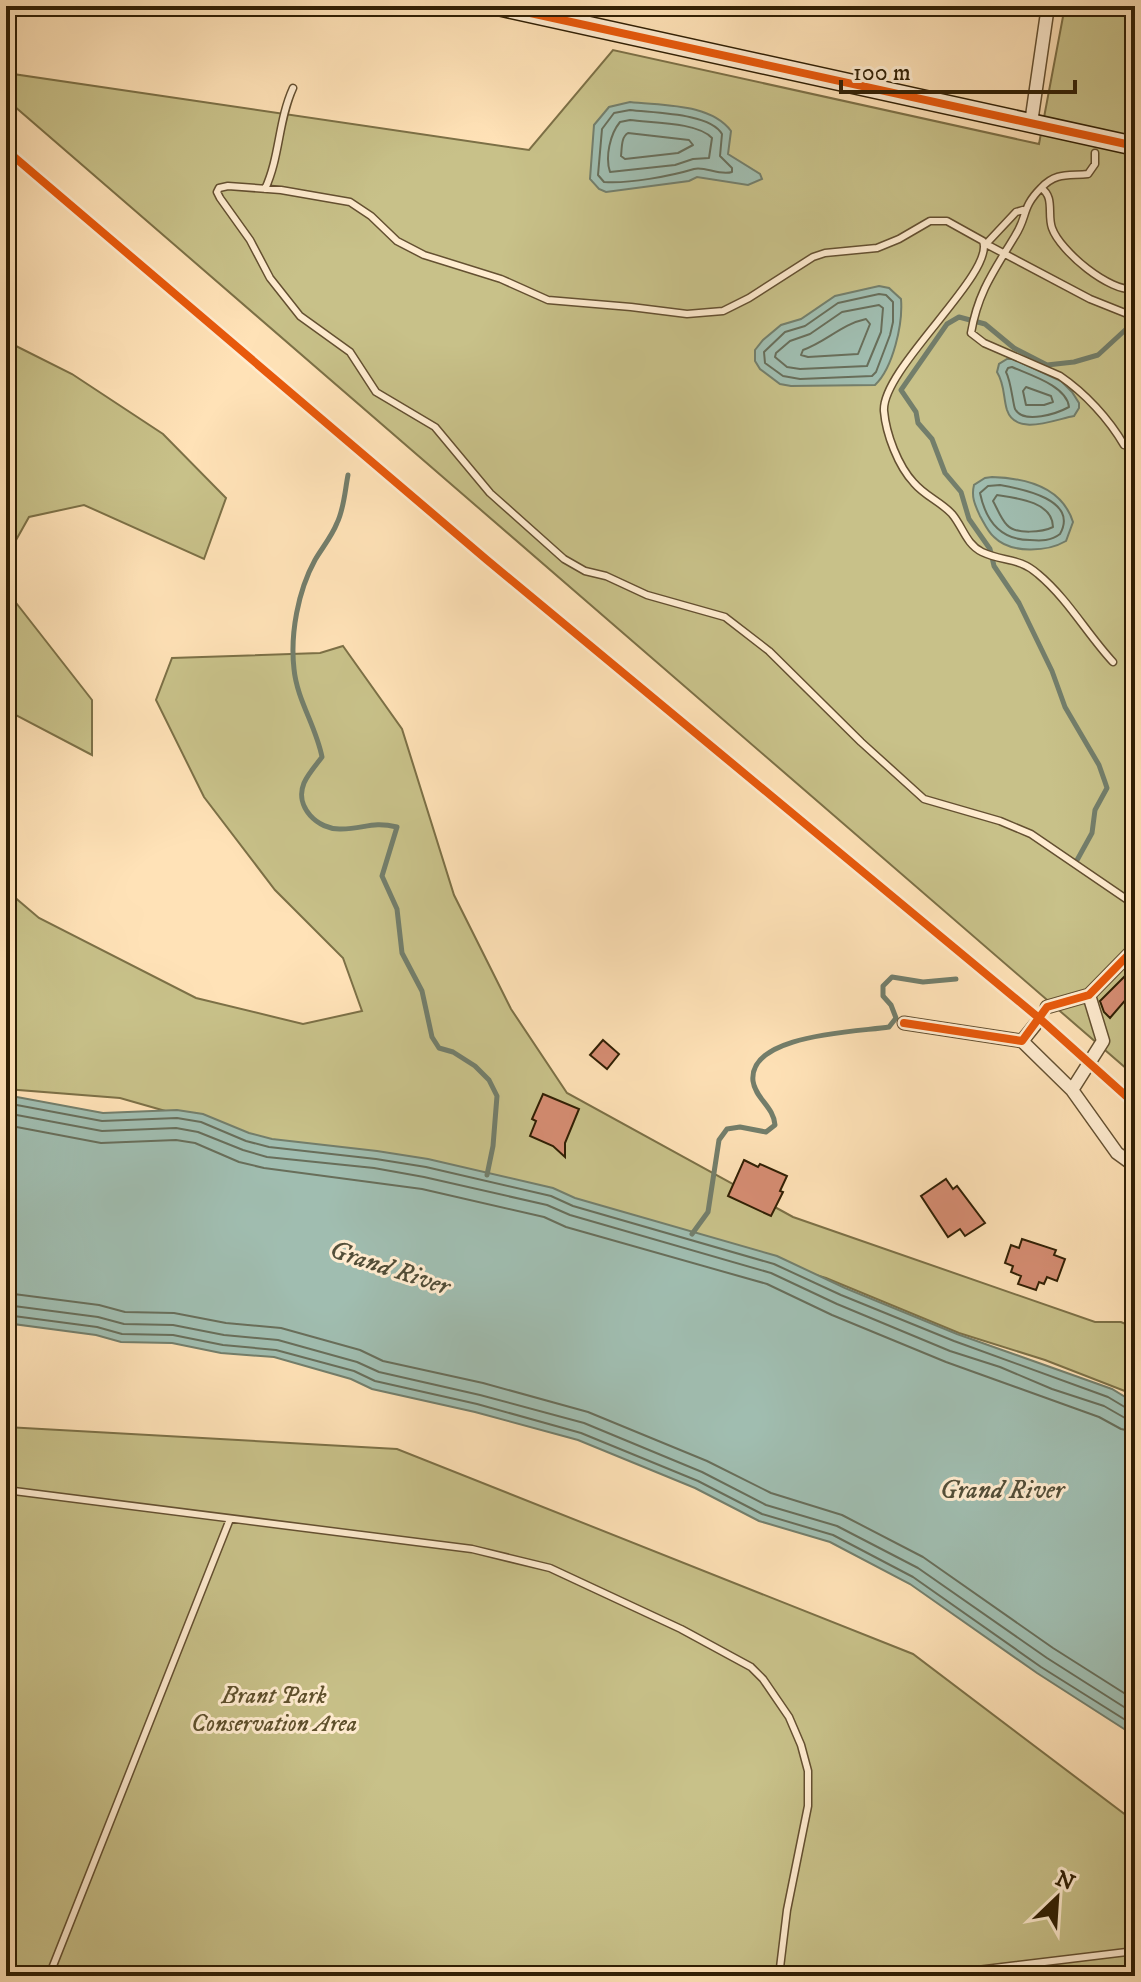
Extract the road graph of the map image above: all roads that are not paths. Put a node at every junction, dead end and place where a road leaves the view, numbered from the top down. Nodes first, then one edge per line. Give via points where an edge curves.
1 (498, 6) edge
2 (1048, 6) edge
3 (293, 88) dead end
4 (1135, 112) edge
5 (1031, 123) junction
6 (1132, 140) edge
7 (1095, 153) dead end
8 (1041, 188) junction
9 (265, 189) junction
10 (1023, 210) junction
11 (986, 244) junction
12 (1004, 253) junction
13 (1135, 289) edge
14 (1135, 317) edge
15 (1124, 445) dead end
16 (1113, 662) dead end
17 (1135, 905) edge
18 (1135, 948) edge
19 (1089, 995) junction
20 (1047, 1007) dead end
21 (904, 1023) dead end
22 (1035, 1025) dead end
23 (1022, 1041) junction
24 (1072, 1090) junction
25 (1135, 1166) edge
26 (6, 1490) edge
27 (230, 1519) junction
28 (1135, 1951) edge
29 (49, 1976) edge
30 (779, 1976) edge
31 (928, 1976) edge

1 - 5 main road
2 - 5 street
3 - 9 lane
4 - 6 lane
5 - 6 main road
7 - 8 lane via 1088,174 1062,174
8 - 10 lane
8 - 13 lane via 1047,191 1052,229 1076,258 1116,288
9 - 11 lane via 350,202 397,241 424,255 548,300 687,314 723,311 813,257 877,248 930,221 947,221
9 - 17 lane via 228,186 217,192 279,289 310,326 350,352 376,392 445,437 490,493 542,541 585,571 725,617 769,651 924,799 1031,834
10 - 11 lane
10 - 12 lane via 1019,229
11 - 12 lane
11 - 16 lane via 959,293 887,391 888,433 914,483 951,513 973,546 1035,571
12 - 14 lane
12 - 15 lane via 980,294 971,333 1071,384
18 - 19 street
19 - 20 street
19 - 24 street via 1103,1041
21 - 23 street
22 - 23 street
23 - 24 street
24 - 25 street via 1117,1153
26 - 27 lane
27 - 29 lane
27 - 30 lane via 472,1549 550,1568 751,1667 789,1717 808,1771 808,1806
28 - 31 lane

